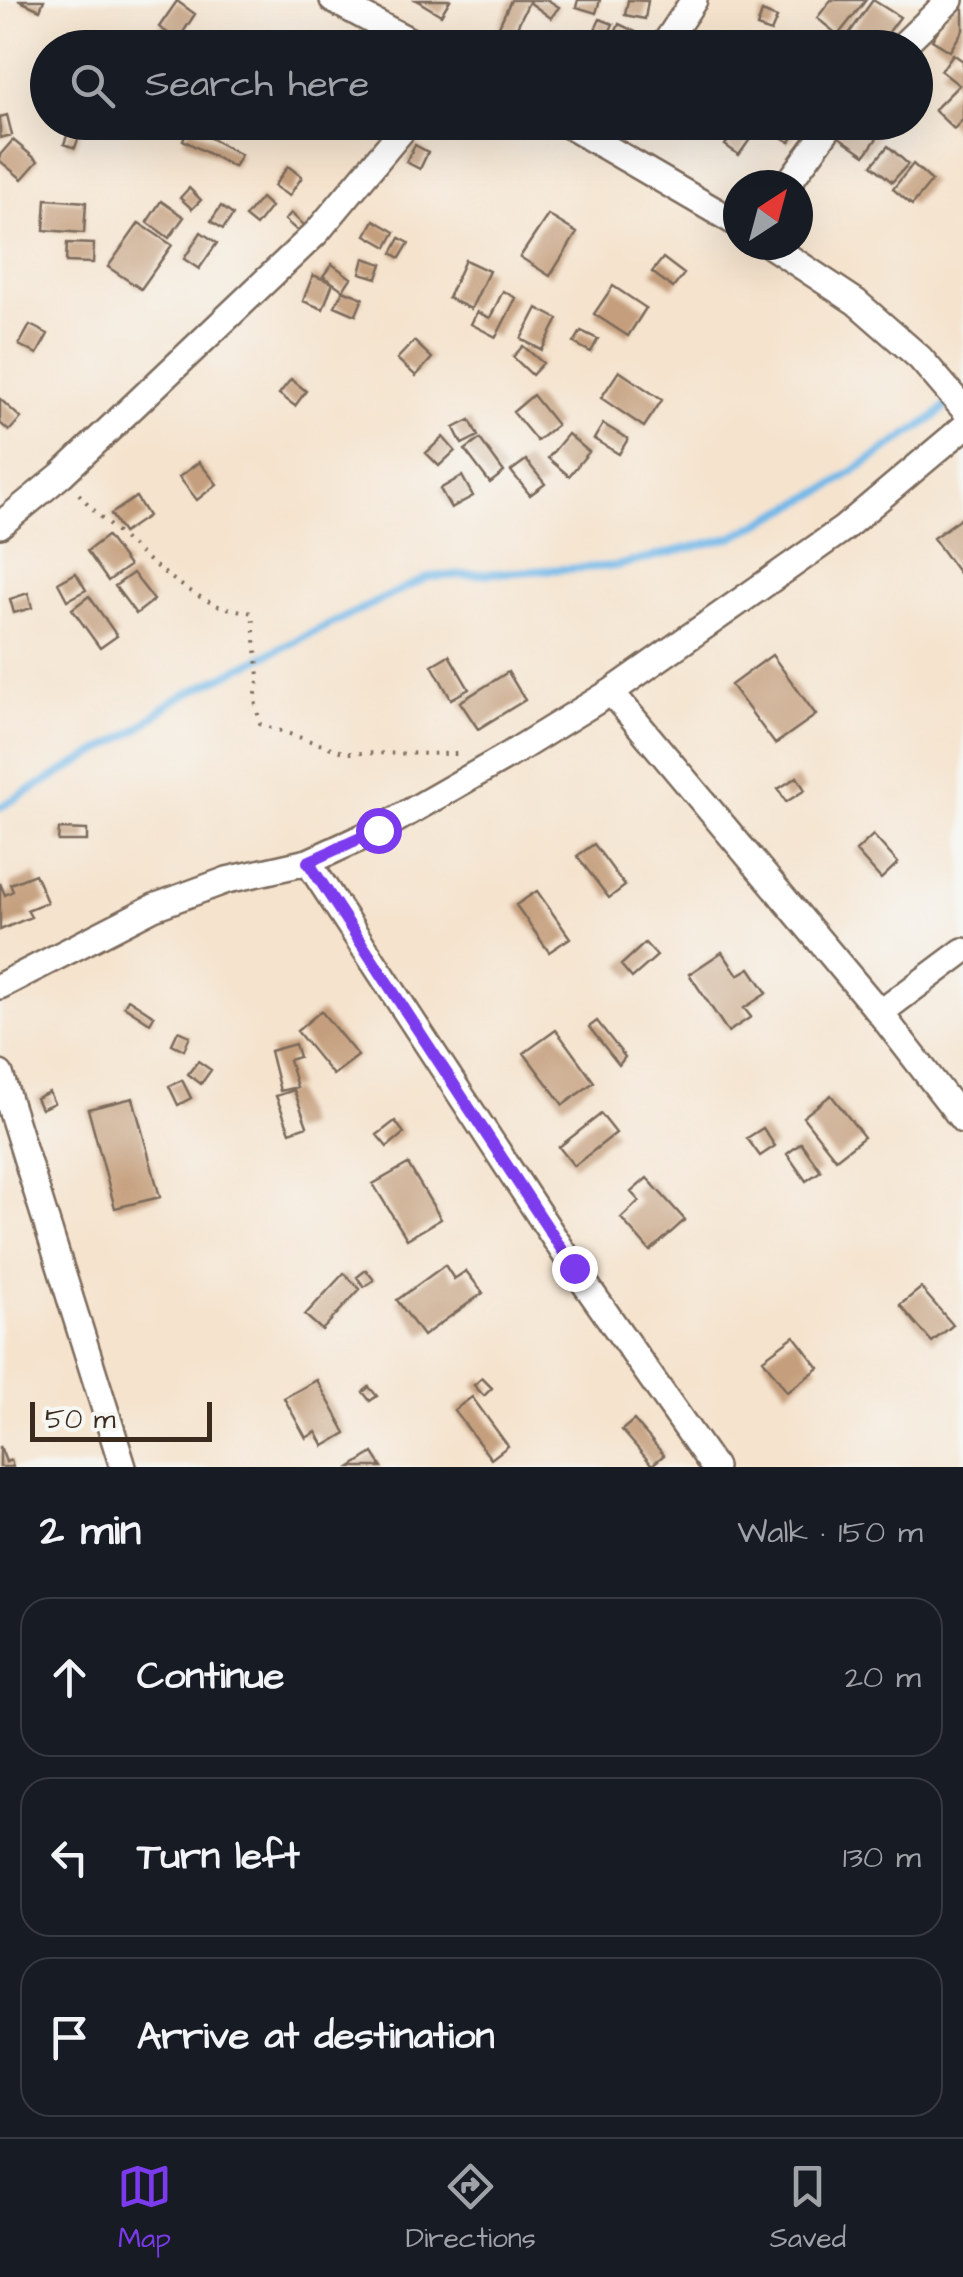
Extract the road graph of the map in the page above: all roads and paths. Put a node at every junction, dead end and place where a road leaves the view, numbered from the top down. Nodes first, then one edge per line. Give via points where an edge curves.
1 (333, 0) edge
2 (694, 0) edge
3 (950, 0) edge
4 (389, 30) edge
5 (674, 30) edge
6 (919, 30) edge
7 (394, 140) edge
8 (617, 140) edge
9 (820, 140) edge
10 (799, 170) edge
11 (723, 214) edge
12 (793, 260) edge
13 (963, 408) edge
14 (963, 428) edge
15 (61, 475) junction
16 (0, 525) edge
17 (611, 692) junction
18 (509, 755) junction
19 (308, 862) junction
20 (963, 951) edge
21 (0, 986) edge
22 (880, 1014) junction
23 (0, 1074) edge
24 (963, 1120) edge
25 (124, 1467) edge
26 (714, 1467) edge

1 - 4 street
2 - 5 street
3 - 6 street
7 - 15 street via 317,232
8 - 11 street
9 - 10 street
12 - 13 street via 856,302 920,358
14 - 17 street via 843,528
15 - 16 street
15 - 18 path via 126,542 214,604 252,614 260,724 346,753
17 - 18 street
17 - 22 street
18 - 19 street
19 - 21 street via 227,880 154,907
19 - 26 street via 574,1268
20 - 22 street
22 - 24 street
23 - 25 street

